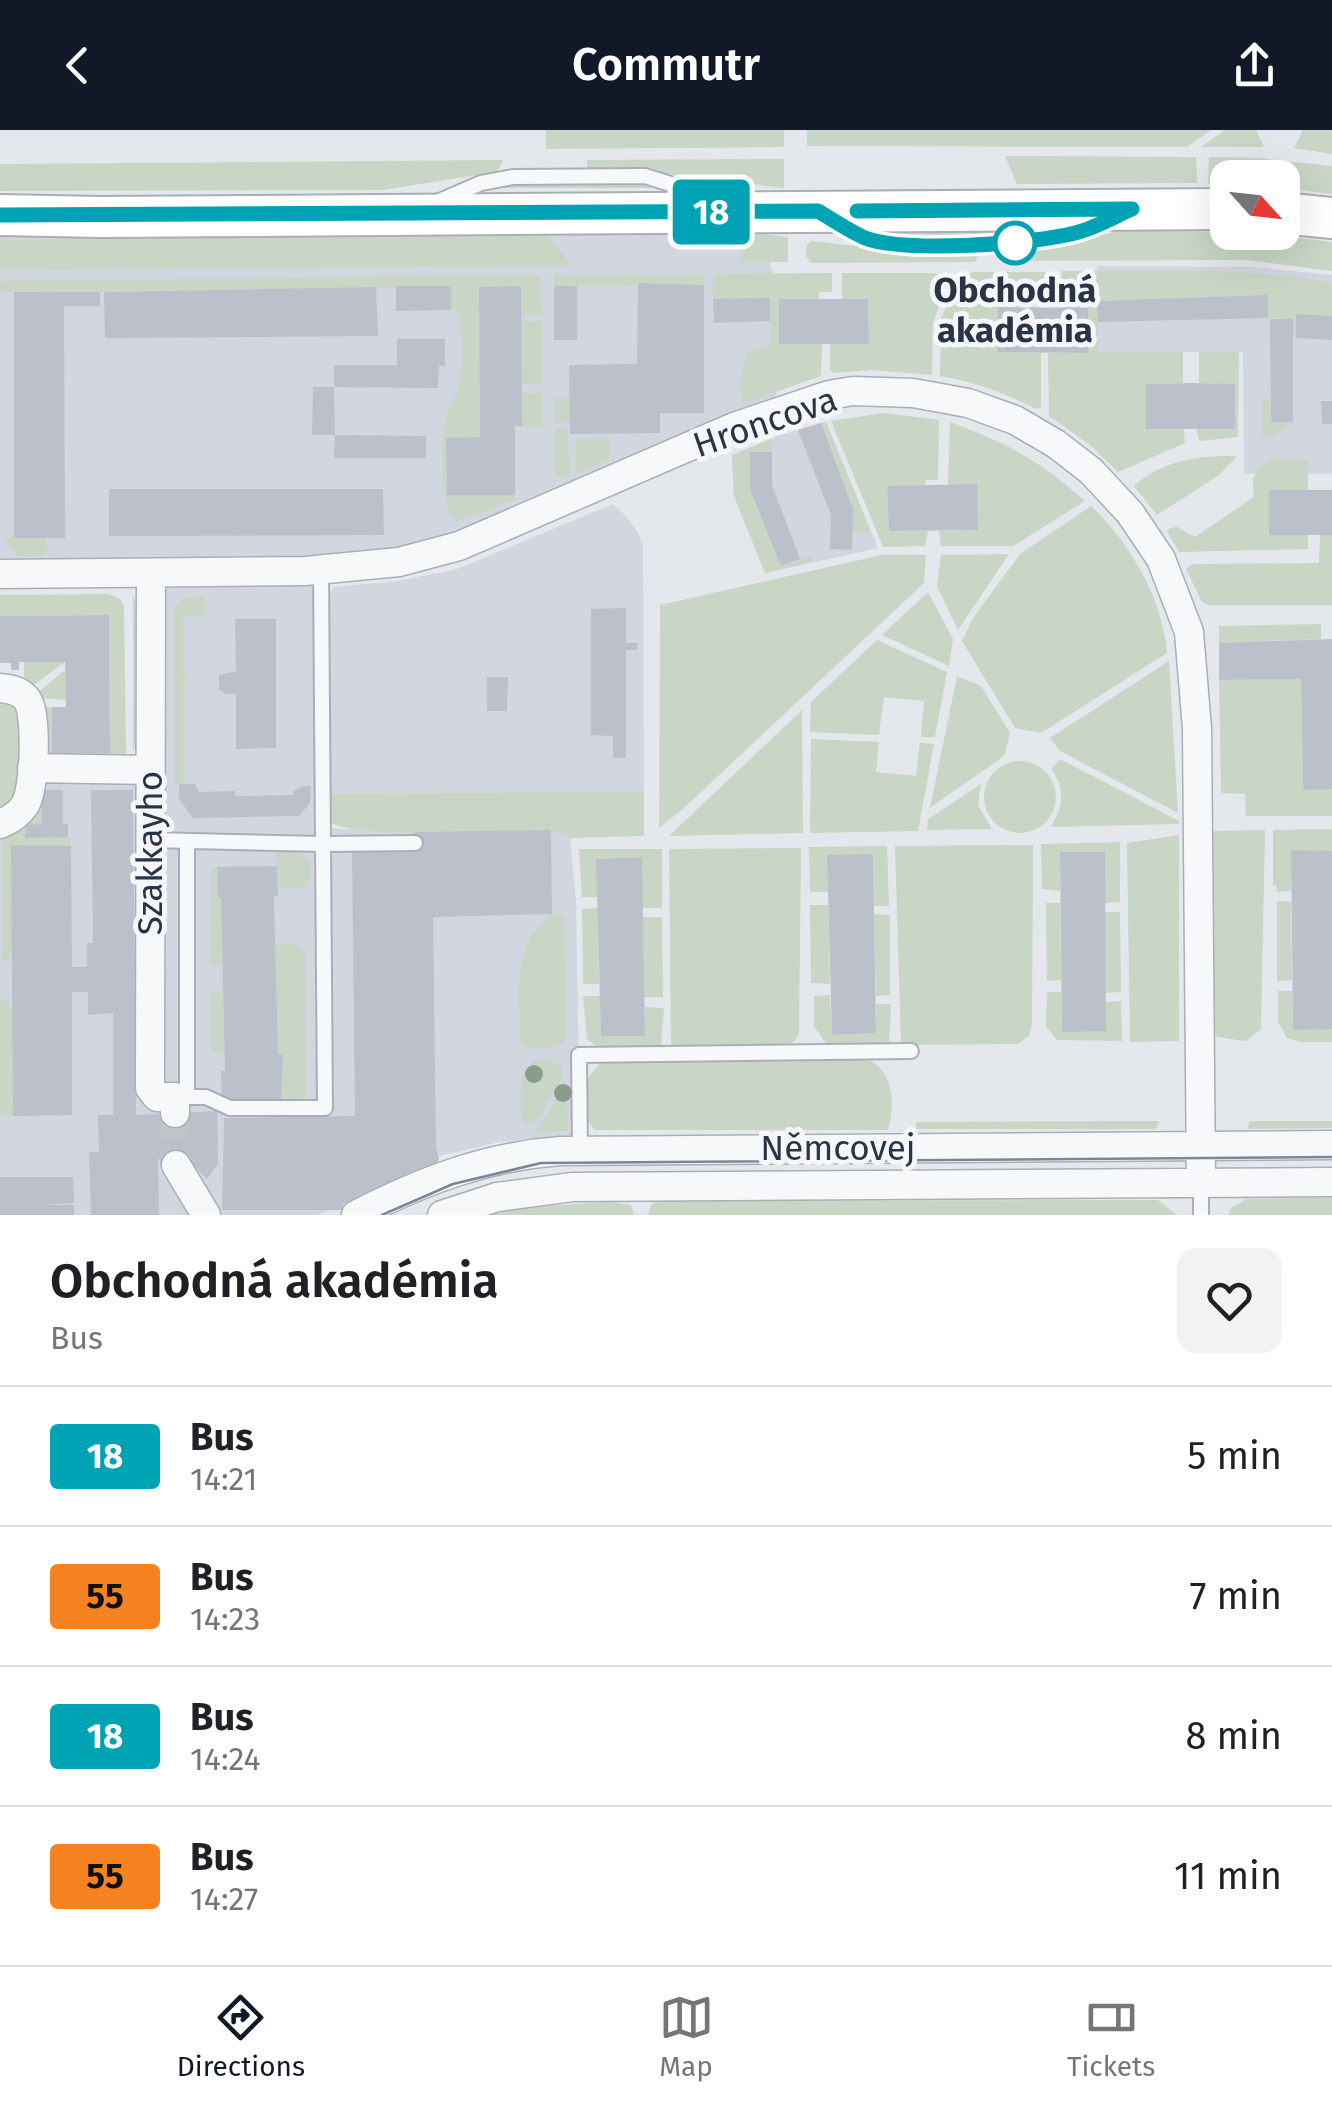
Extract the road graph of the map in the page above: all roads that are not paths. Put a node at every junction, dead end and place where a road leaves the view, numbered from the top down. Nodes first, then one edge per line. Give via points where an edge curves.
1 (1210, 209) edge
2 (0, 215) edge
3 (1300, 215) edge
4 (1332, 218) edge
5 (322, 571) junction
6 (0, 574) edge
7 (151, 574) junction
8 (0, 688) edge
9 (32, 768) junction
10 (150, 770) junction
11 (0, 824) edge
12 (150, 840) junction
13 (187, 840) junction
14 (415, 843) dead end
15 (323, 844) junction
16 (911, 1052) dead end
17 (179, 1102) junction
18 (1332, 1145) edge
19 (1200, 1146) junction
20 (580, 1150) junction
21 (176, 1164) tunnel mouth
22 (1201, 1182) junction
23 (1332, 1182) edge
24 (206, 1215) edge
25 (356, 1215) edge
26 (442, 1215) edge
27 (1201, 1215) edge

1 - 2 street
3 - 4 street
5 - 7 street, Hroncova
5 - 15 lane
5 - 19 street, Hroncova via 399,562 458,546 768,413 828,395 913,393 968,403 1056,444 1130,513 1161,560 1193,652
6 - 7 street, Hroncova
7 - 10 street, Szakkayho
8 - 9 street via 29,703
9 - 10 street
9 - 11 street via 25,804
10 - 12 street, Szakkayho
12 - 13 lane
12 - 17 street, Szakkayho via 150,1088 157,1097
13 - 15 lane
13 - 17 lane
14 - 15 lane
15 - 17 lane via 325,1108 230,1108 206,1098
16 - 20 lane via 579,1055
18 - 19 street, Němcovej
19 - 20 street, Němcovej
19 - 22 street, Hroncova
20 - 25 street, Němcovej via 464,1167
21 - 24 street
22 - 23 street, Němcovej
22 - 26 street, Němcovej via 572,1187 497,1198
22 - 27 lane

